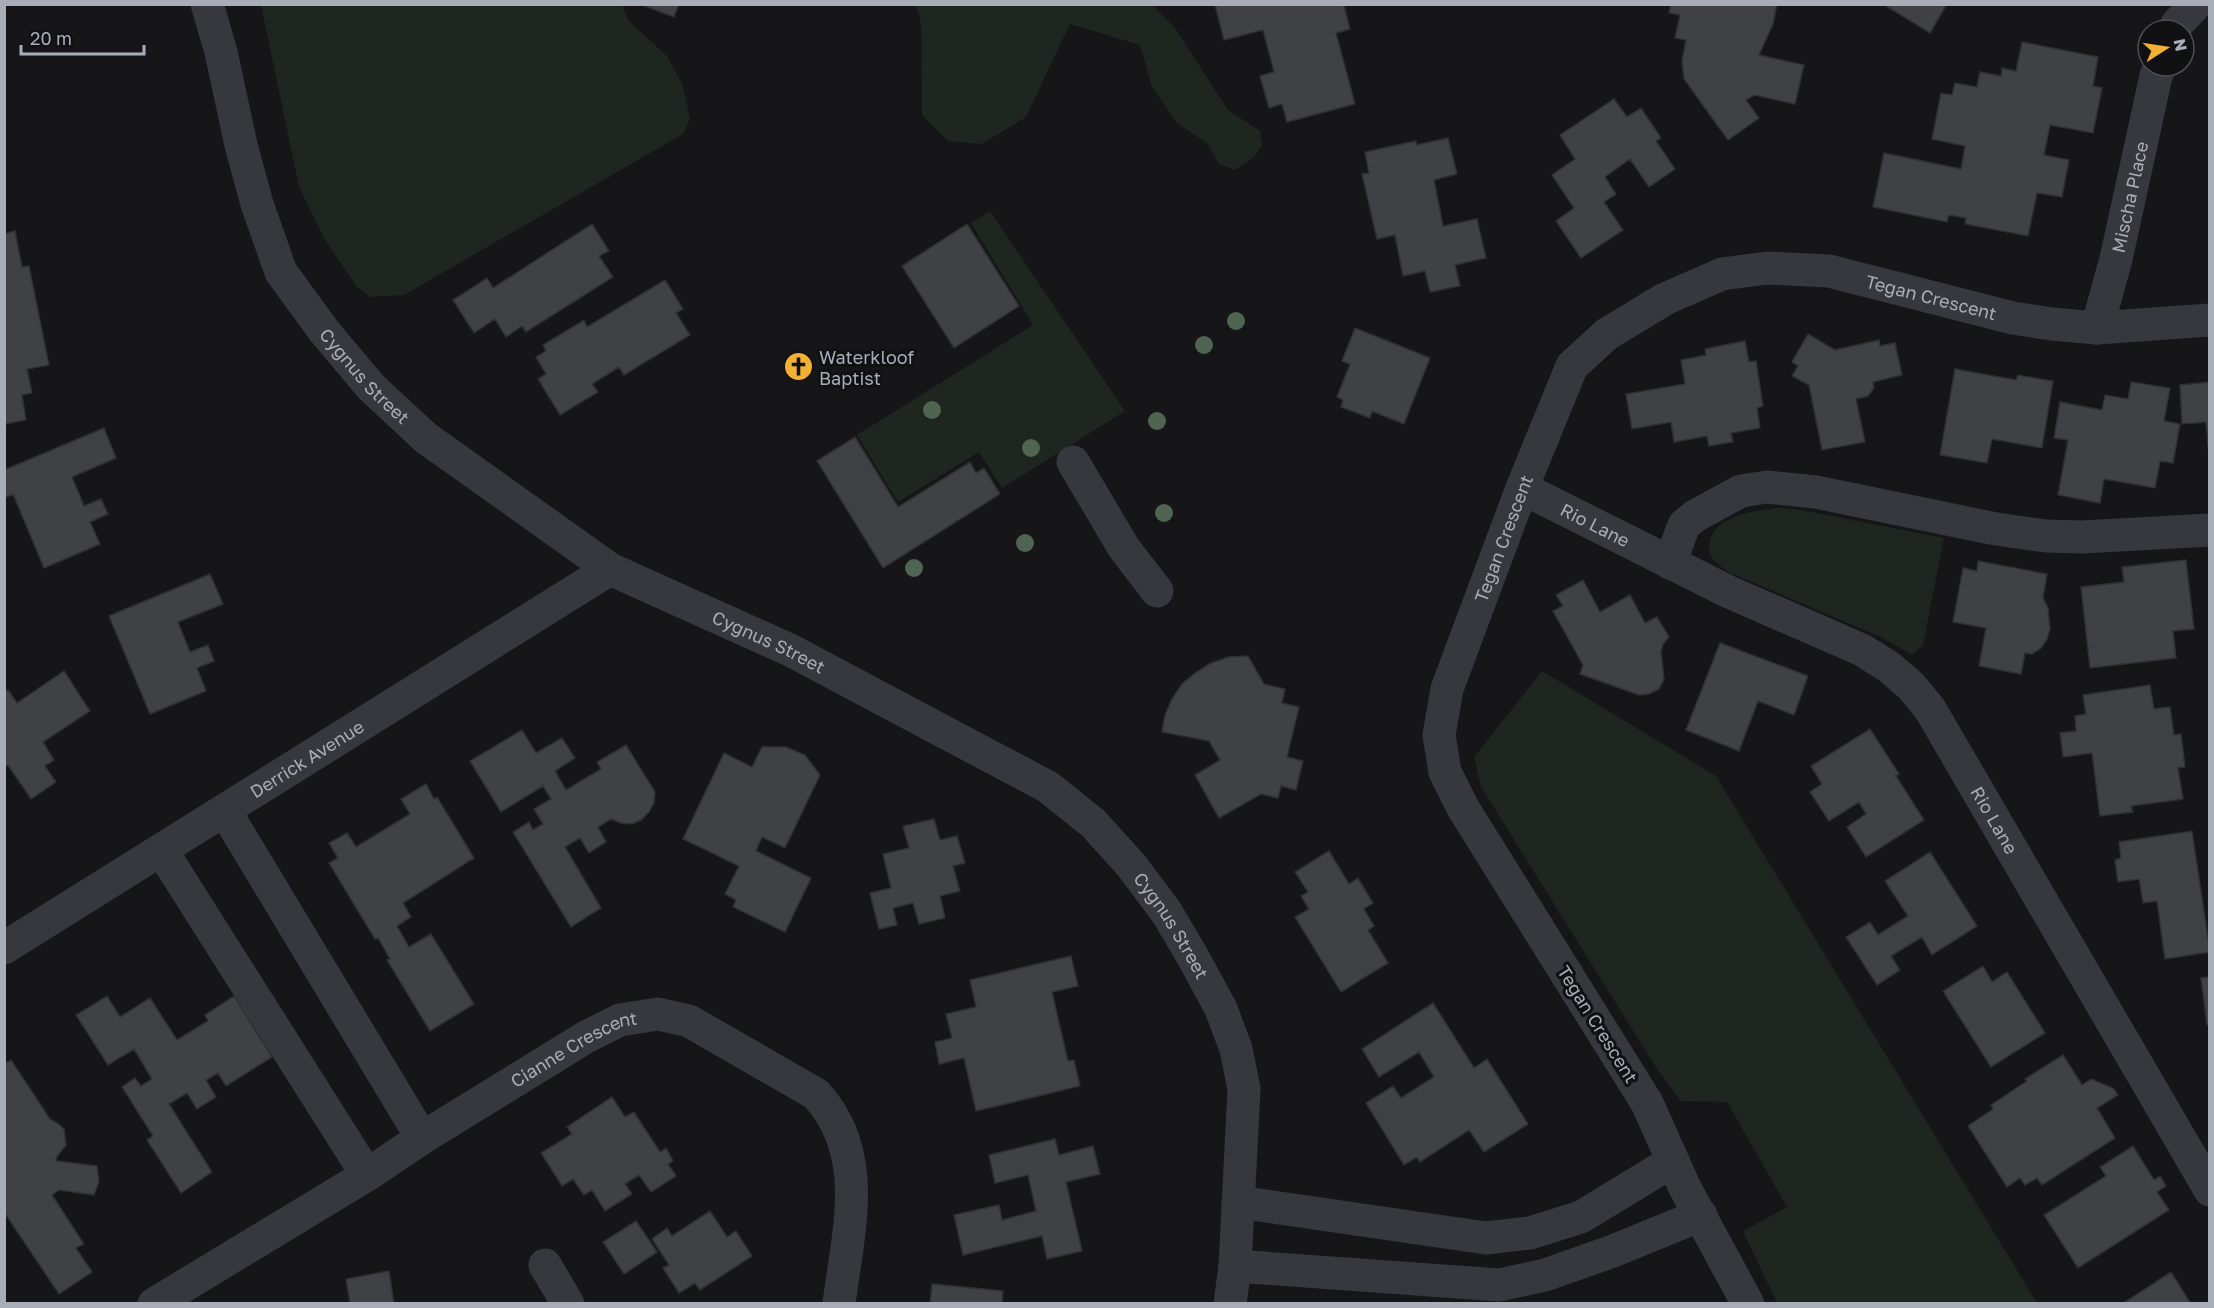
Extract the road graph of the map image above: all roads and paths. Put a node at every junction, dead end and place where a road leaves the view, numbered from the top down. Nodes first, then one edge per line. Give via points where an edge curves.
1 (207, 4) edge
2 (2196, 4) edge
3 (2183, 18) edge
4 (2156, 78) edge
5 (2210, 320) edge
6 (2097, 328) junction
7 (1073, 462) dead end
8 (1522, 488) junction
9 (2210, 530) edge
10 (1670, 563) junction
11 (610, 569) junction
12 (1157, 591) dead end
13 (225, 811) junction
14 (162, 851) junction
15 (4, 948) edge
16 (422, 1138) junction
17 (1673, 1161) junction
18 (367, 1175) junction
19 (2210, 1190) edge
20 (1239, 1202) junction
21 (1701, 1215) junction
22 (545, 1264) dead end
23 (1235, 1266) junction
24 (154, 1304) edge
25 (568, 1304) edge
26 (839, 1304) edge
27 (1230, 1304) edge
28 (1748, 1304) edge

1 - 11 street, Cygnus Street via 257,204 281,272 371,387 426,438
2 - 3 street
4 - 6 street, Mischa Place
5 - 6 street, Tegan Crescent
6 - 8 street, Tegan Crescent via 2013,318 1829,272 1767,268 1722,274 1665,299 1607,334 1572,366
7 - 12 street via 1124,548
8 - 10 street, Rio Lane
8 - 17 street, Tegan Crescent via 1447,689 1439,735 1445,772 1463,808 1647,1103
9 - 10 street via 2046,536 1816,492 1767,487 1741,491 1695,516 1684,525
10 - 19 street, Rio Lane via 1862,650 1911,686 1930,709
11 - 13 street, Derrick Avenue
11 - 20 street, Cygnus Street via 790,650 1048,787 1093,823 1167,913 1221,1009 1236,1049 1244,1089
13 - 14 street, Derrick Avenue
13 - 16 street
14 - 15 street, Derrick Avenue
14 - 18 street
16 - 18 street, Cianne Crescent
16 - 26 street, Cianne Crescent via 620,1020 658,1014 690,1021 816,1094 838,1123 846,1143 853,1188
17 - 20 street via 1581,1218 1530,1233 1486,1238
17 - 21 street, Tegan Crescent
18 - 24 street, Cianne Crescent
20 - 23 street, Cygnus Street
21 - 23 street via 1545,1275 1499,1285
21 - 28 street, Tegan Crescent
22 - 25 street
23 - 27 street, Cygnus Street

